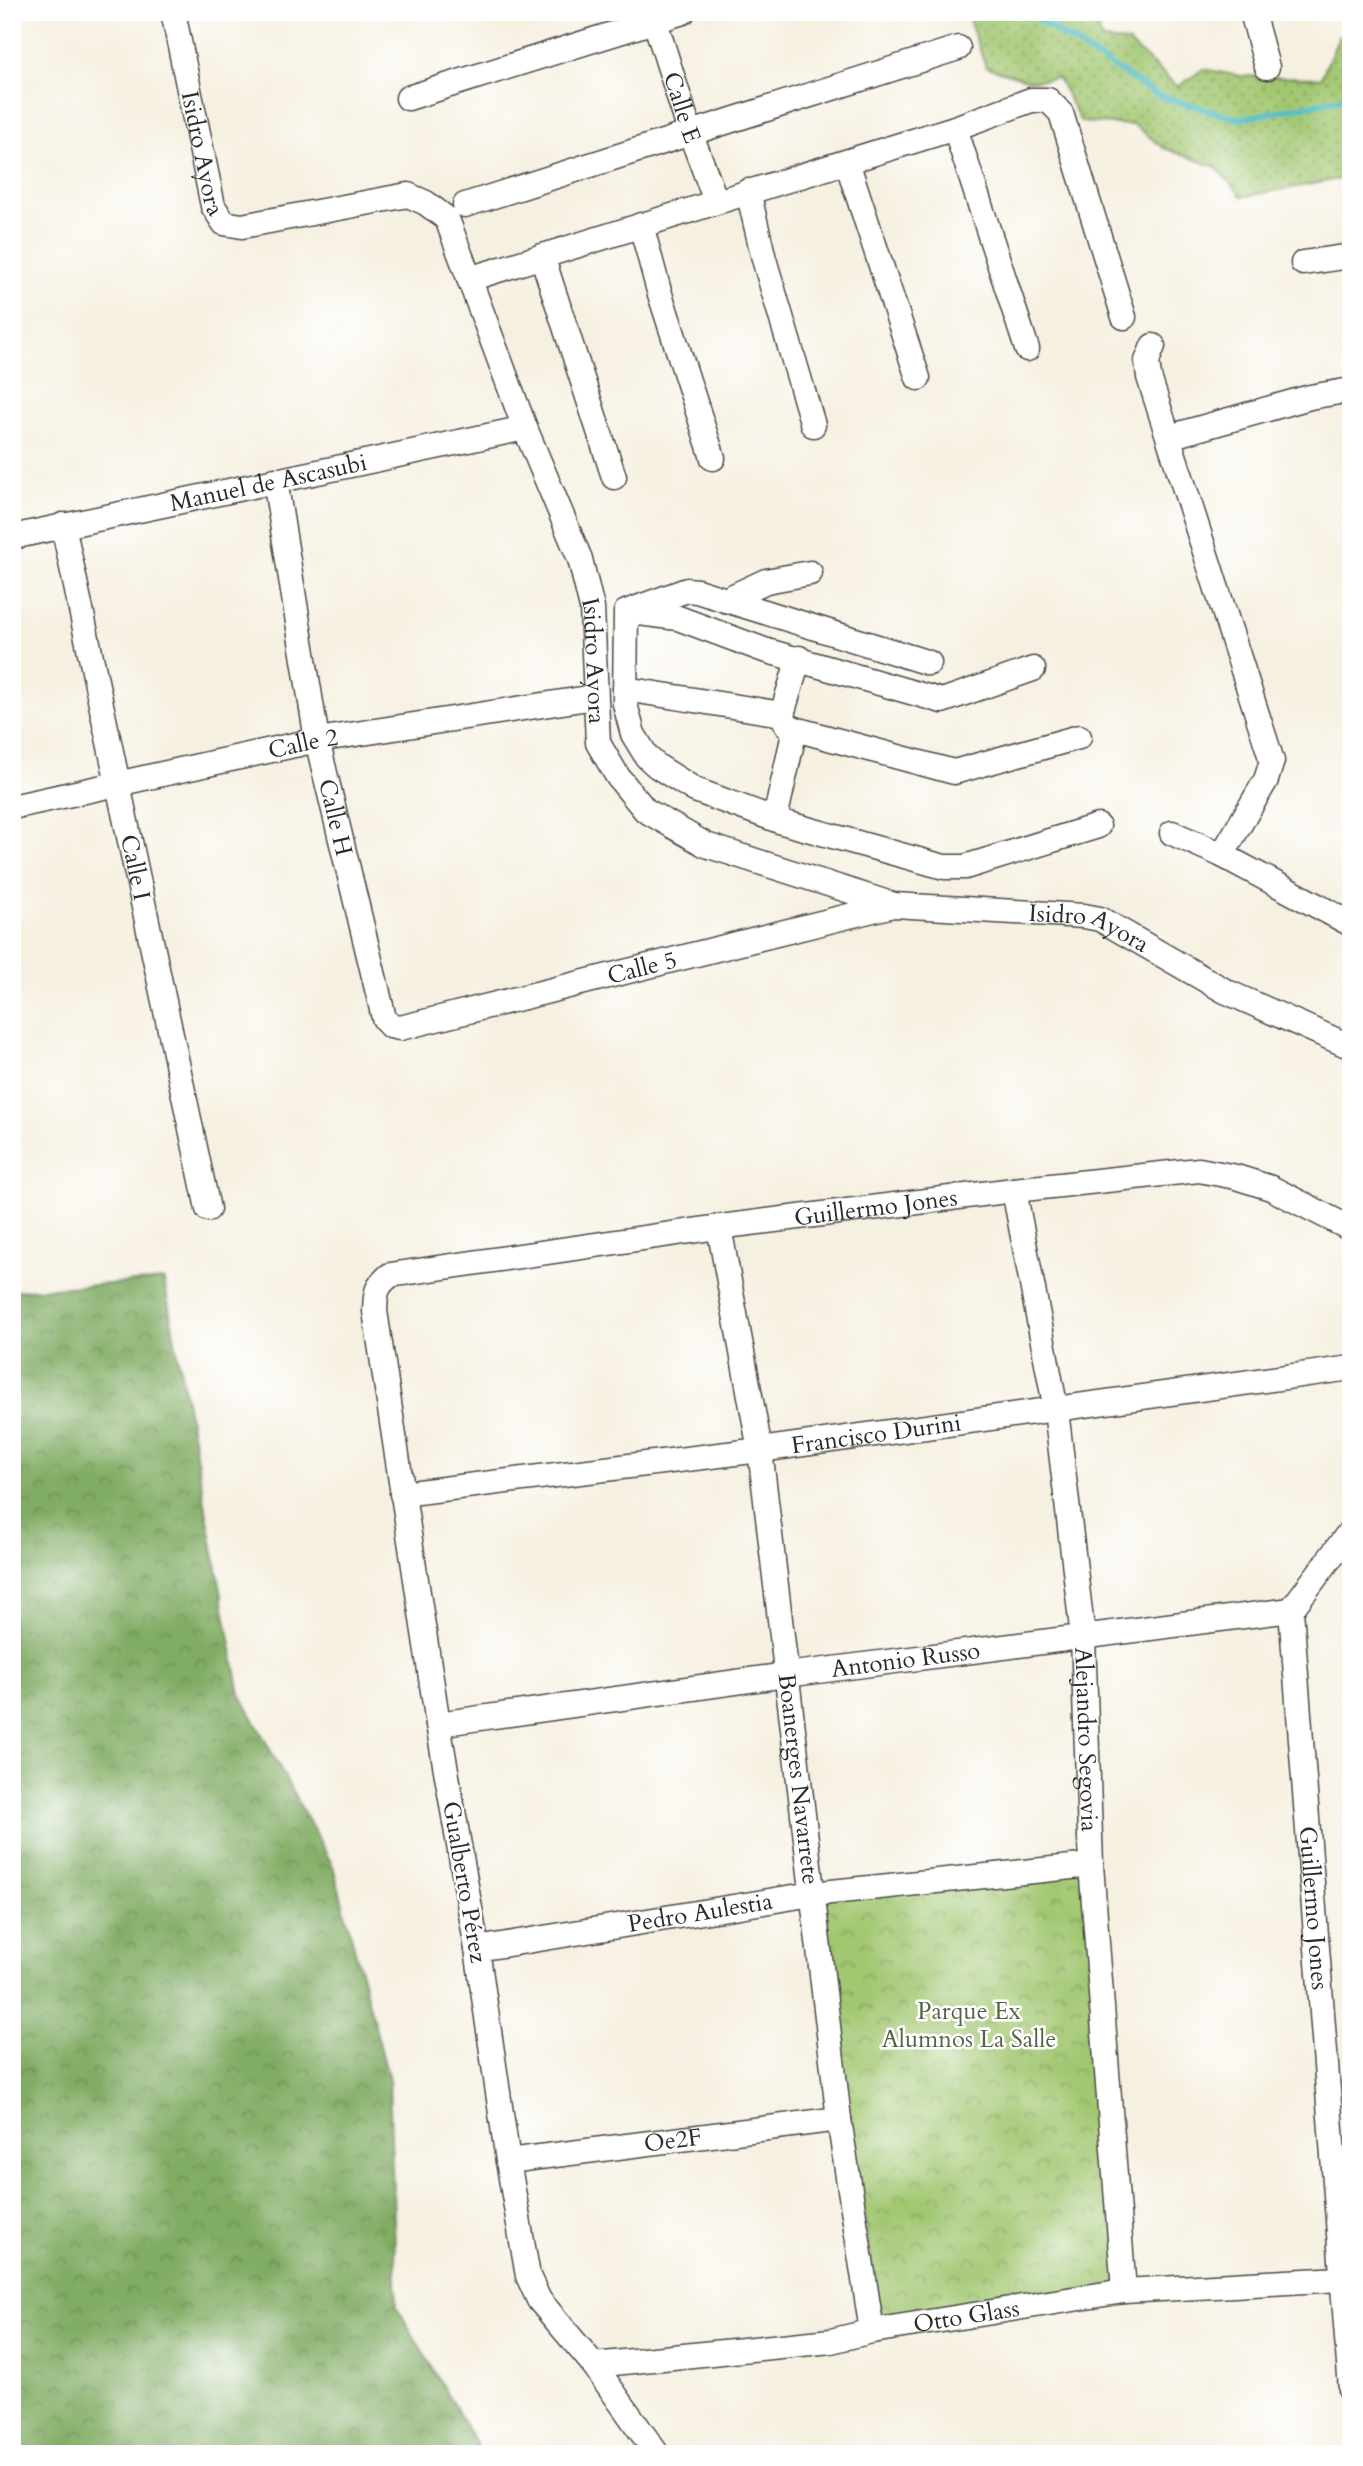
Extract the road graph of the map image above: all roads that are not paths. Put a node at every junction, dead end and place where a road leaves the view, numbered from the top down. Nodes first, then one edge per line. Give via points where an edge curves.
1 (173, 12) edge
2 (683, 12) edge
3 (1252, 12) edge
4 (653, 17) edge
5 (958, 48) dead end
6 (1267, 67) dead end
7 (408, 98) dead end
8 (955, 128) junction
9 (690, 132) junction
10 (848, 162) junction
11 (748, 191) junction
12 (716, 201) junction
13 (465, 205) dead end
14 (641, 225) junction
15 (542, 256) junction
16 (1351, 256) edge
17 (1303, 263) dead end
18 (468, 279) junction
19 (1124, 317) dead end
20 (1153, 346) dead end
21 (1027, 349) dead end
22 (918, 378) dead end
23 (1351, 390) edge
24 (813, 425) dead end
25 (525, 428) junction
26 (1169, 437) junction
27 (713, 458) dead end
28 (614, 477) dead end
29 (275, 480) junction
30 (63, 525) junction
31 (12, 537) edge
32 (810, 573) dead end
33 (725, 600) junction
34 (592, 608) junction
35 (626, 612) junction
36 (799, 658) junction
37 (929, 663) dead end
38 (1033, 669) dead end
39 (625, 689) junction
40 (595, 698) junction
41 (789, 721) junction
42 (1079, 737) dead end
43 (317, 740) junction
44 (118, 785) junction
45 (12, 807) edge
46 (775, 819) junction
47 (1097, 826) dead end
48 (1172, 833) dead end
49 (1222, 855) junction
50 (894, 905) junction
51 (1351, 925) edge
52 (390, 1026) joint
53 (1351, 1047) edge
54 (1014, 1190) junction
55 (208, 1209) dead end
56 (719, 1227) junction
57 (1351, 1229) edge
58 (390, 1275) joint
59 (1351, 1368) edge
60 (1056, 1410) junction
61 (760, 1450) junction
62 (402, 1494) junction
63 (1351, 1530) edge
64 (1291, 1610) junction
65 (1083, 1637) junction
66 (786, 1675) junction
67 (438, 1724) junction
68 (1091, 1865) junction
69 (812, 1894) junction
70 (477, 1949) junction
71 (839, 2119) junction
72 (508, 2161) junction
73 (1341, 2279) junction
74 (1124, 2291) junction
75 (872, 2331) junction
76 (594, 2365) junction
77 (1351, 2389) edge
78 (657, 2454) edge

1 - 18 street, Isidro Ayora via 212,206 224,223 243,226 408,195 447,219
2 - 4 street
3 - 6 street
4 - 7 street
4 - 9 street, Calle E
5 - 9 street
8 - 10 street
8 - 19 street via 1031,100 1048,100 1061,113
8 - 21 street
9 - 12 street, Calle E
9 - 13 street
10 - 11 street
10 - 22 street
11 - 12 street
11 - 24 street
12 - 14 street
14 - 15 street
14 - 27 street
15 - 18 street
15 - 28 street
16 - 17 street
18 - 25 street, Isidro Ayora
20 - 26 street via 1147,361 1149,377
23 - 26 street
25 - 29 street, Manuel de Ascasubi
25 - 34 street, Isidro Ayora via 580,559
26 - 49 street via 1272,761 1266,780
29 - 30 street, Manuel de Ascasubi
29 - 43 street, Calle H
30 - 31 street, Manuel de Ascasubi
30 - 44 street, Calle I
32 - 33 street via 766,581
33 - 35 street via 687,590
33 - 37 street
34 - 35 street
34 - 40 street, Isidro Ayora
35 - 36 street via 678,618
35 - 39 street
36 - 38 street via 942,701
36 - 41 street
39 - 41 street
39 - 46 street via 627,720 639,746 657,766 695,790
40 - 43 street, Calle 2
40 - 50 street, Isidro Ayora via 598,743 645,810 706,845
41 - 42 street via 954,772
41 - 46 street
43 - 44 street, Calle 2
43 - 52 street, Calle H via 384,1018
44 - 45 street, Calle 2
44 - 55 street, Calle I
46 - 47 street via 952,868
48 - 49 street
49 - 51 street
50 - 52 street, Calle 5 via 400,1028
50 - 53 street, Isidro Ayora via 1100,919 1225,991
54 - 56 street, Guillermo Jones
54 - 57 street, Guillermo Jones via 1199,1170 1271,1188
54 - 60 street, Alejandro Segovia
56 - 58 street, Guillermo Jones
56 - 61 street, Boanerges Navarrete
58 - 62 street, Gualberto Pérez via 375,1293 375,1311
59 - 60 street, Francisco Durini
60 - 61 street, Francisco Durini
60 - 65 street, Alejandro Segovia
61 - 62 street, Francisco Durini
61 - 66 street, Boanerges Navarrete
62 - 67 street, Gualberto Pérez
63 - 64 street
64 - 65 street, Antonio Russo
64 - 73 street, Guillermo Jones
65 - 66 street, Antonio Russo
65 - 68 street, Alejandro Segovia
66 - 67 street, Antonio Russo
66 - 69 street, Boanerges Navarrete
67 - 70 street, Gualberto Pérez
68 - 69 street, Pedro Aulestia
68 - 74 street, Alejandro Segovia
69 - 70 street, Pedro Aulestia
69 - 71 street, Boanerges Navarrete
70 - 72 street, Gualberto Pérez
71 - 72 street, Oe2F
71 - 75 street, Boanerges Navarrete
72 - 76 street, Gualberto Pérez via 528,2276 540,2300
73 - 74 street, Otto Glass
73 - 77 street, Guillermo Jones
74 - 75 street, Otto Glass
75 - 76 street, Otto Glass via 831,2341
76 - 78 street, Gualberto Pérez

